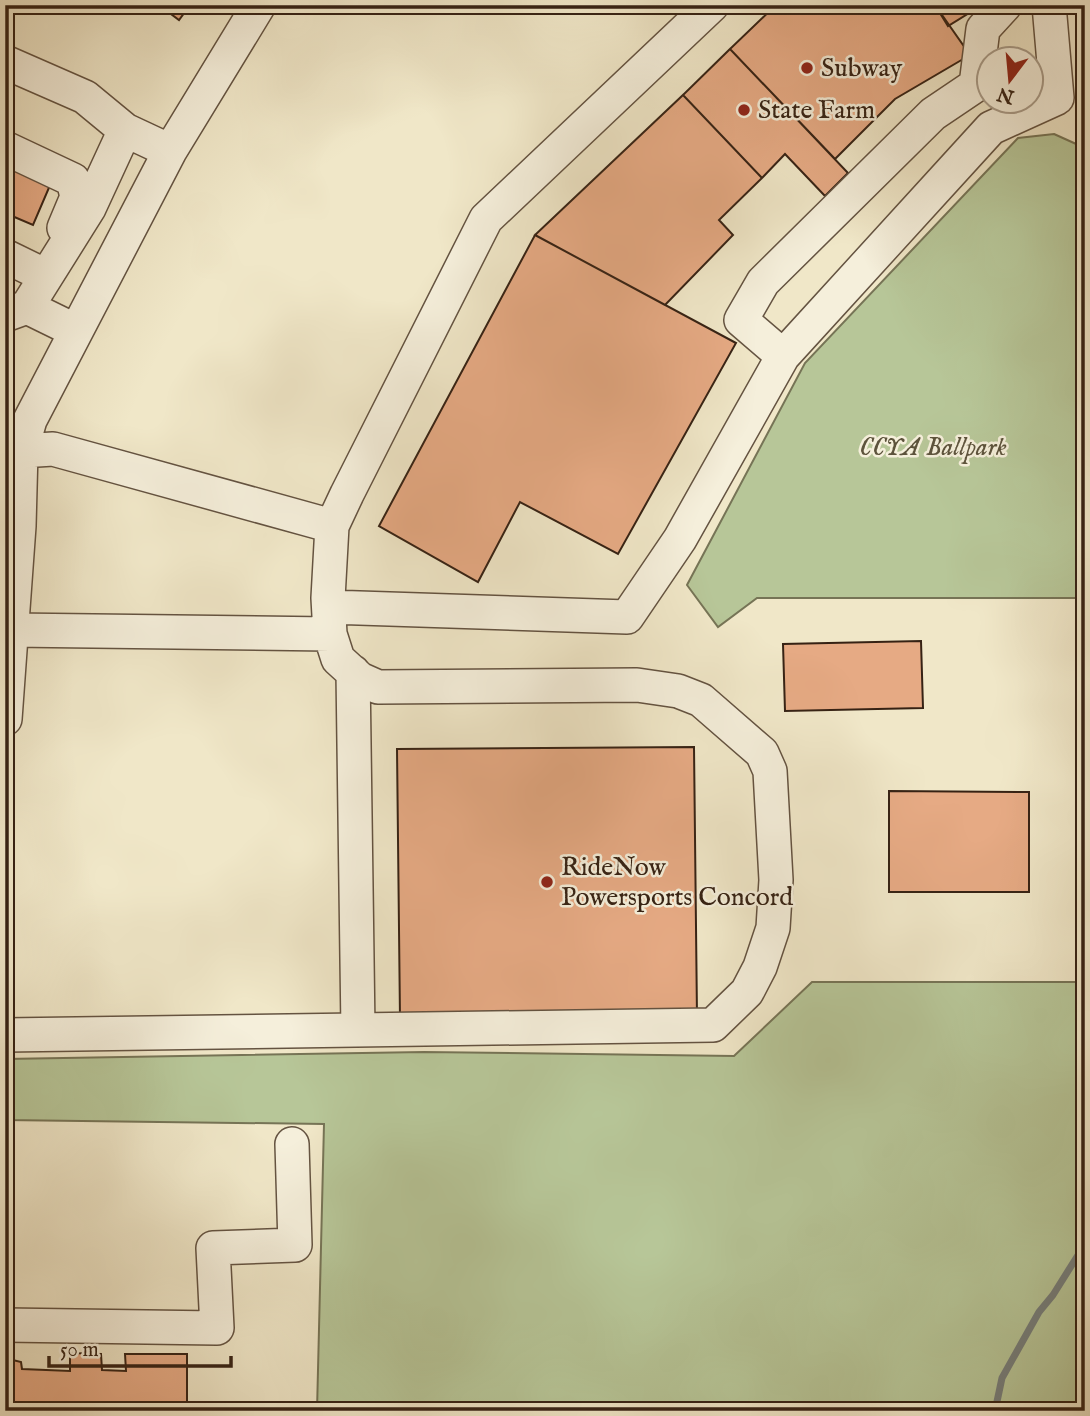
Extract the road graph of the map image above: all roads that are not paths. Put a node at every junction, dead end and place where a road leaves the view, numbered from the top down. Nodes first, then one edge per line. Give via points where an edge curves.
1 (259, 5) edge
2 (712, 5) edge
3 (1005, 5) edge
4 (1049, 5) edge
5 (5, 62) edge
6 (1071, 104) edge
7 (5, 129) edge
8 (125, 130) junction
9 (5, 148) edge
10 (170, 151) junction
11 (105, 173) junction
12 (5, 256) edge
13 (49, 271) junction
14 (16, 311) edge
15 (76, 331) junction
16 (783, 356) junction
17 (18, 415) edge
18 (26, 449) edge
19 (332, 526) junction
20 (329, 620) junction
21 (12, 630) junction
22 (353, 672) junction
23 (5, 719) edge
24 (358, 1030) junction
25 (5, 1035) edge
26 (292, 1144) dead end
27 (5, 1325) edge

1 - 10 lane
2 - 19 lane via 486,219
3 - 16 lane via 983,29 976,85 933,114 763,282 741,320
4 - 6 lane
5 - 8 lane via 85,97
6 - 16 lane via 991,128
7 - 11 lane
8 - 10 lane
8 - 11 lane
9 - 13 lane via 73,180 77,197 53,249
10 - 15 lane
11 - 13 lane
12 - 13 lane
13 - 14 lane
14 - 15 lane
15 - 17 lane
16 - 20 lane via 680,539 627,617
17 - 18 lane
18 - 19 lane
18 - 21 lane
19 - 20 lane
20 - 21 lane
20 - 22 lane via 338,659
21 - 23 lane
22 - 24 lane
22 - 24 lane via 378,687 637,685 678,691 701,700 762,752 770,771 776,880 773,928 760,967 747,992 713,1025
24 - 25 lane
26 - 27 lane via 295,1245 214,1248 216,1328

